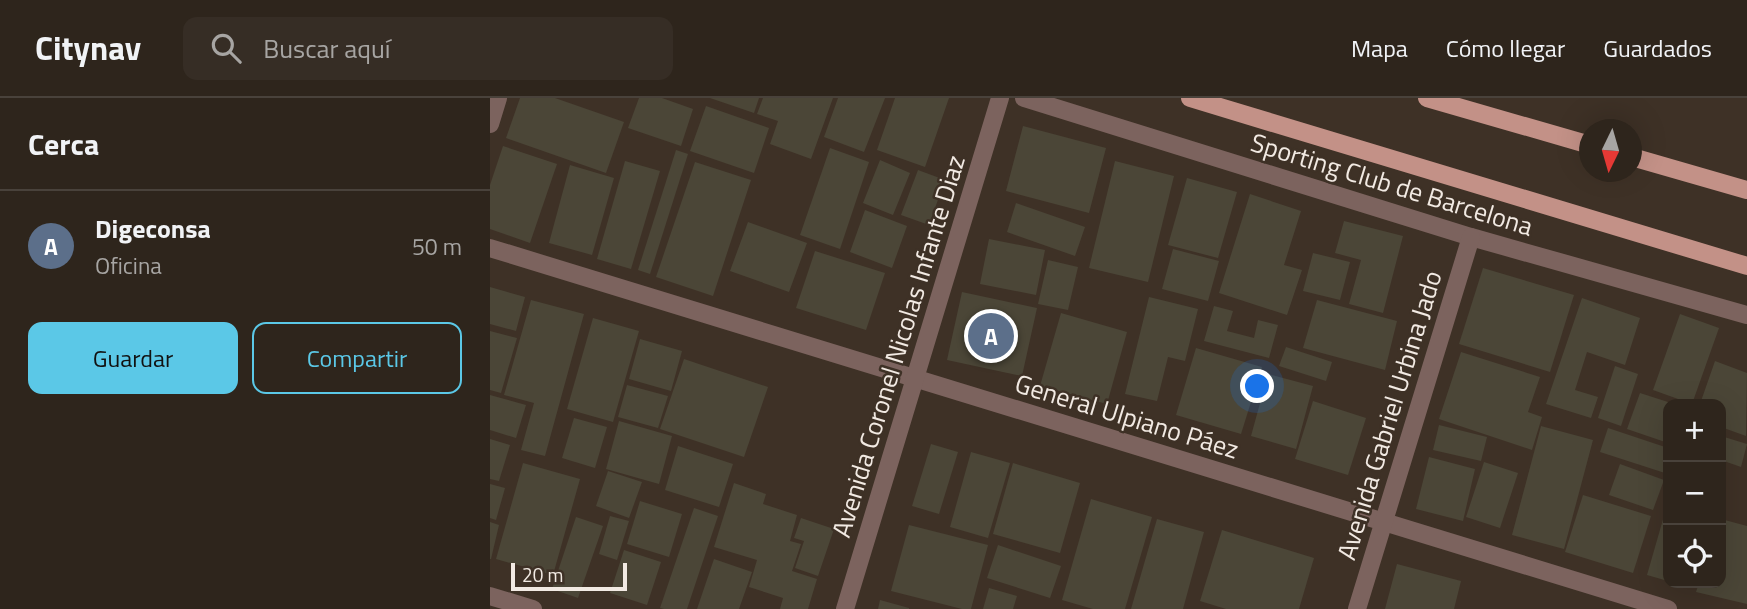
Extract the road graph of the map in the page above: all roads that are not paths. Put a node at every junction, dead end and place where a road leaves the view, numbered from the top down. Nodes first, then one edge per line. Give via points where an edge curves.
1 (498, 98) edge
2 (1000, 98) edge
3 (1024, 98) edge
4 (1190, 98) edge
5 (1427, 98) edge
6 (490, 124) edge
7 (1579, 142) edge
8 (1642, 160) edge
9 (1747, 190) edge
10 (1471, 237) junction
11 (490, 248) edge
12 (1747, 266) edge
13 (1747, 315) edge
14 (915, 378) junction
15 (1384, 522) junction
16 (490, 596) edge
17 (533, 609) edge
18 (845, 609) edge
19 (1357, 609) edge
20 (1668, 609) edge

1 - 6 street
2 - 14 street, Avenida Coronel Nicolas Infante Diaz
3 - 10 street, Sporting Club de Barcelona
4 - 12 main road
5 - 7 main road
8 - 9 main road
10 - 13 street, Sporting Club de Barcelona
10 - 15 street, Avenida Gabriel Urbina Jado
11 - 14 street, General Ulpiano Páez
14 - 15 street, General Ulpiano Páez
14 - 18 street, Avenida Coronel Nicolas Infante Diaz
15 - 19 street, Avenida Gabriel Urbina Jado
15 - 20 street, General Ulpiano Páez
16 - 17 street

